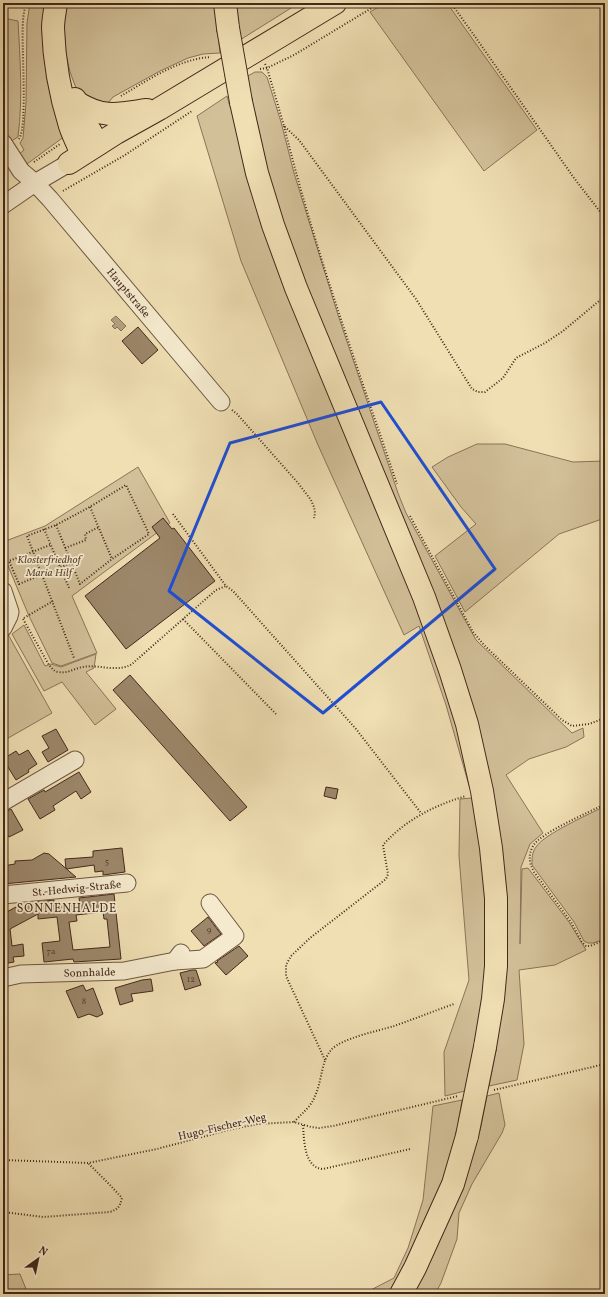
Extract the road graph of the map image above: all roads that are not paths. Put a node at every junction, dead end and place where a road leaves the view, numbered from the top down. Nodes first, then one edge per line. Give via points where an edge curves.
1 (56, 3) edge
2 (226, 3) edge
3 (335, 3) edge
4 (58, 75) junction
5 (78, 103) junction
6 (159, 109) junction
7 (3, 143) edge
8 (81, 149) junction
9 (36, 183) junction
10 (3, 205) edge
11 (221, 402) road end
12 (7, 587) edge
13 (4, 633) edge
14 (75, 760) dead end
15 (5, 798) edge
16 (127, 883) dead end
17 (3, 895) edge
18 (210, 903) dead end
19 (3, 978) edge
20 (401, 1294) edge

1 - 4 main road via 54,50
2 - 20 main road, bridge via 241,102 257,173 273,225 296,288 405,549 450,670 467,724 491,848 496,905 496,966 486,1047 467,1136 453,1184
3 - 6 main road
4 - 5 main road
4 - 8 main road via 68,120
5 - 6 main road via 90,111 105,114
5 - 8 main road via 89,129
6 - 8 main road
7 - 9 street, Hauptstraße via 19,168
8 - 9 street
9 - 10 street
9 - 11 street, Hauptstraße
12 - 13 street via 10,616
14 - 15 street
16 - 17 street, St.-Hedwig-Straße
18 - 19 street, Sonnhalde via 235,936 203,959 178,957 124,971 21,974

